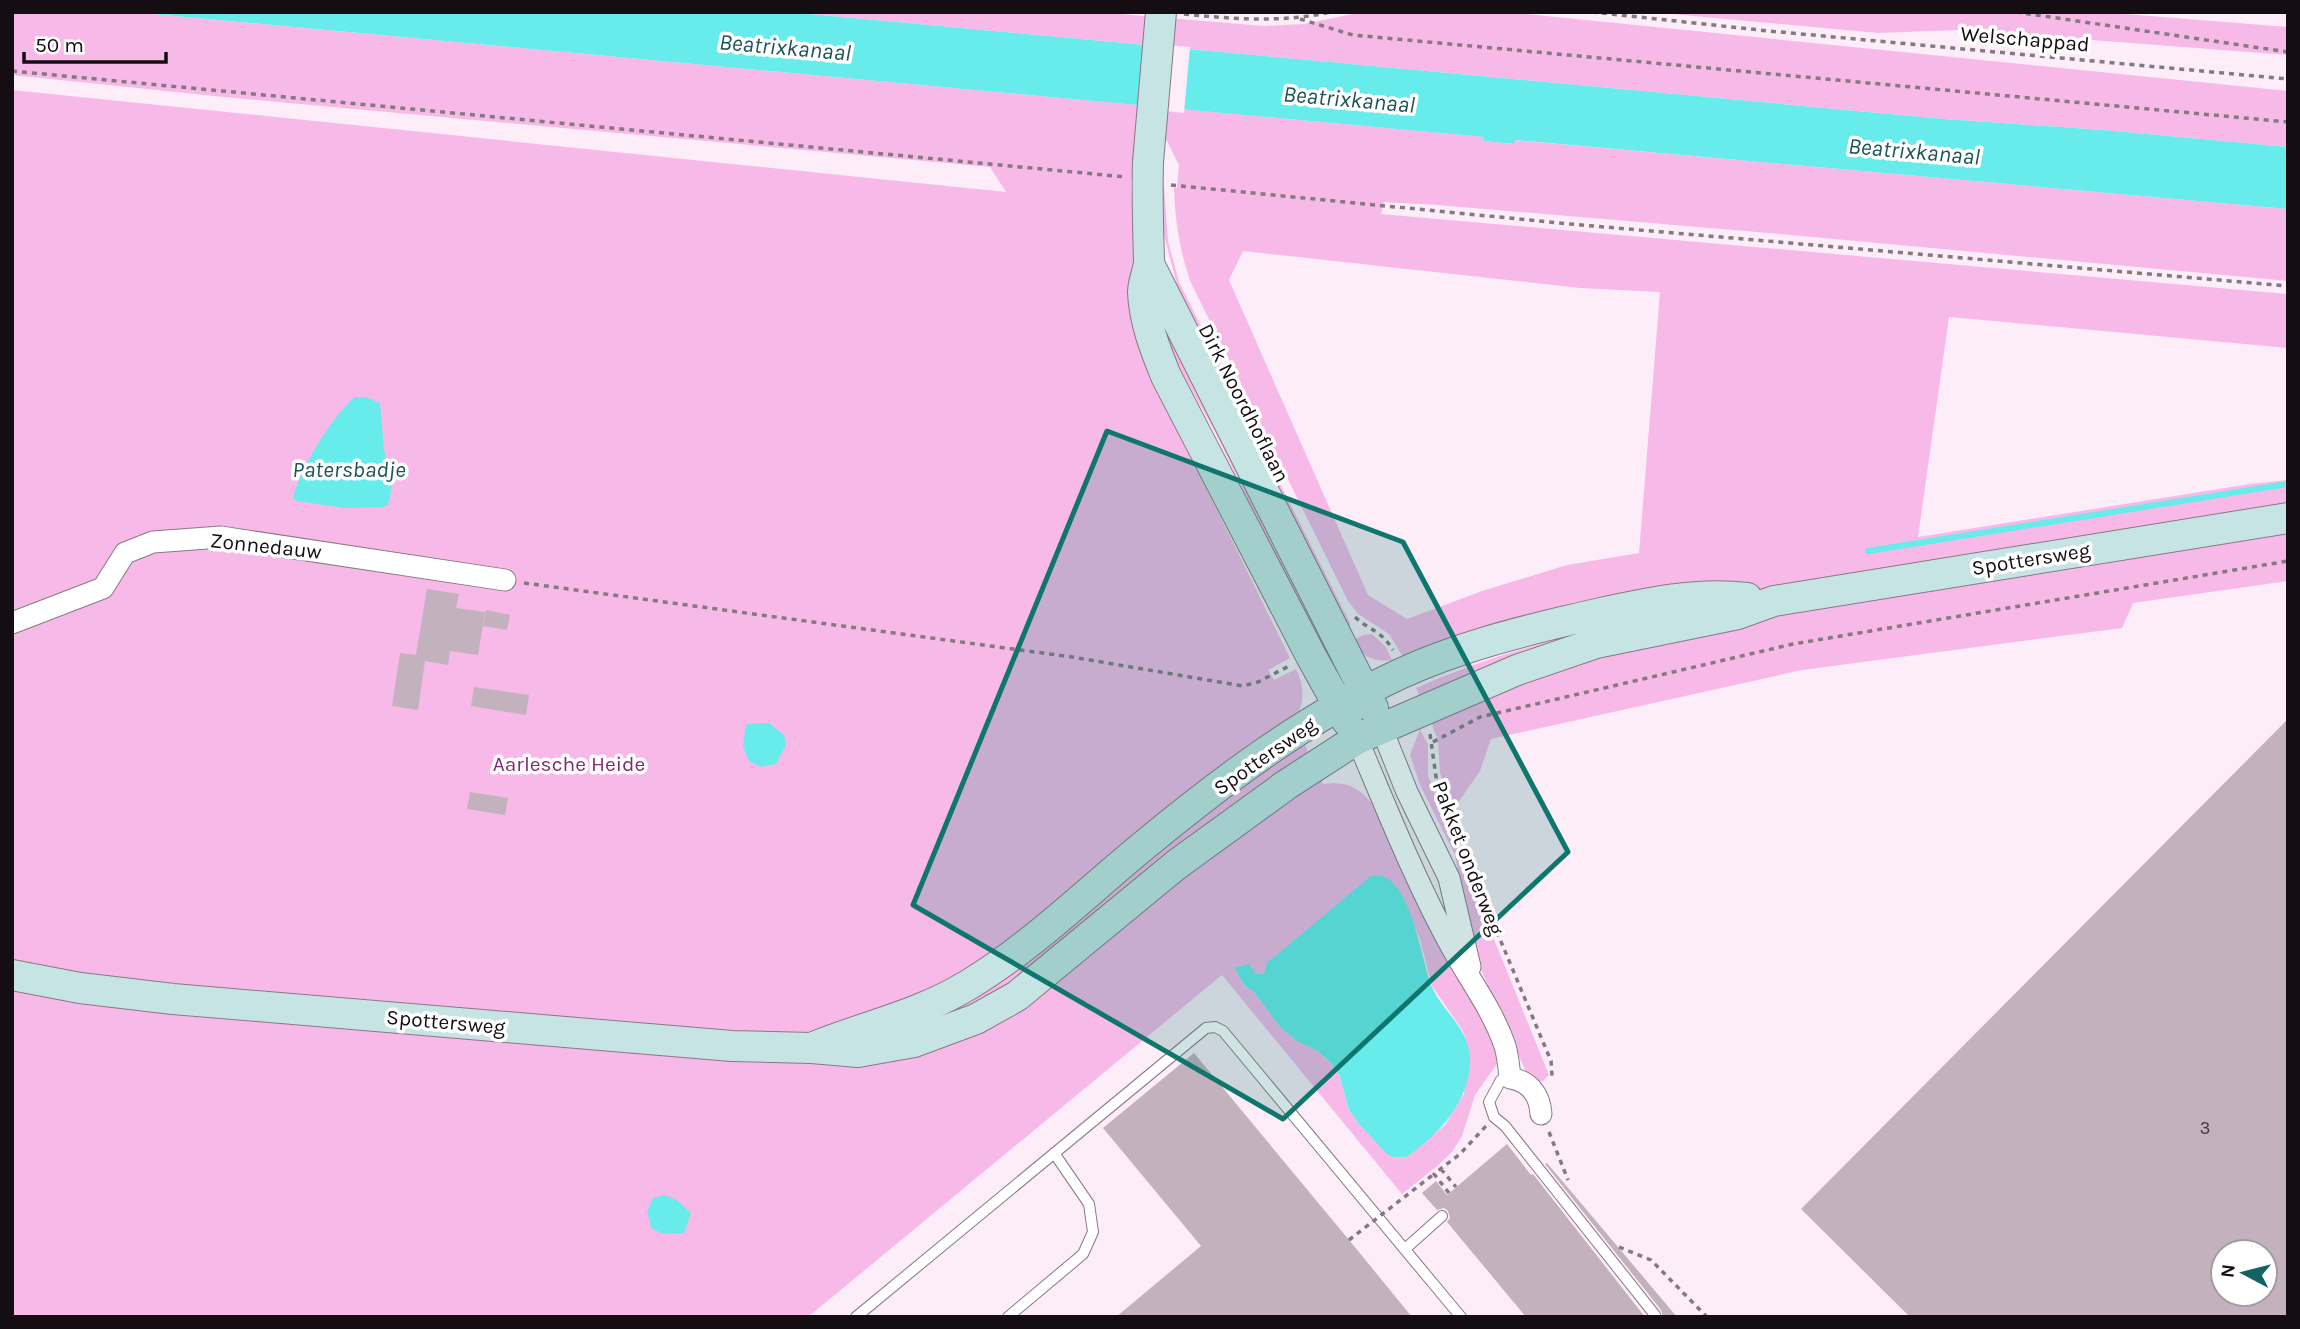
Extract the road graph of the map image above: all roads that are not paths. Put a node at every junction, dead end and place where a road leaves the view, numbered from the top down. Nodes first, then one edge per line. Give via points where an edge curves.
1 (1168, 13) edge
2 (1149, 264) junction
3 (2288, 517) edge
4 (505, 580) road end
5 (1774, 601) junction
6 (12, 623) edge
7 (1366, 691) junction
8 (1339, 705) junction
9 (1369, 733) junction
10 (12, 975) edge
11 (80, 988) junction
12 (12, 993) edge
13 (812, 1048) junction
14 (1510, 1078) junction
15 (1541, 1107) road end
16 (1054, 1153) junction
17 (1442, 1216) dead end
18 (1405, 1249) junction
19 (856, 1317) edge
20 (1008, 1317) edge
21 (1461, 1317) edge
22 (1653, 1317) edge

1 - 2 main road, Dirk Noordhoflaan, bridge via 1159,177 1146,216
2 - 7 main road, Dirk Noordhoflaan
2 - 8 main road, Dirk Noordhoflaan via 1143,288 1145,310 1166,376
3 - 5 main road, Spottersweg
4 - 6 street, Zonnedauw via 221,537 153,542 125,552 103,588
5 - 7 main road, Spottersweg via 1738,597 1635,605 1513,633
5 - 9 main road, Spottersweg via 1738,614 1596,643 1517,670
7 - 8 main road, Spottersweg
7 - 9 main road, Dirk Noordhoflaan
8 - 9 main road, Dirk Noordhoflaan
8 - 13 main road, Spottersweg via 1260,755 1025,946 967,986 915,1012
9 - 13 main road, Spottersweg via 1286,785 1176,865 1017,996 976,1019 914,1042 858,1052
9 - 14 street, Pakket onderweg via 1407,792 1449,878 1473,980 1504,1043
10 - 11 main road, Spottersweg
11 - 12 main road, Spottersweg
11 - 13 main road, Spottersweg via 719,1045
14 - 15 street via 1530,1086
14 - 22 lane via 1501,1080 1489,1102 1494,1117
16 - 18 lane via 1206,1028 1215,1027
16 - 19 lane
16 - 20 lane via 1089,1204 1093,1232 1083,1254
17 - 18 lane
18 - 21 lane

